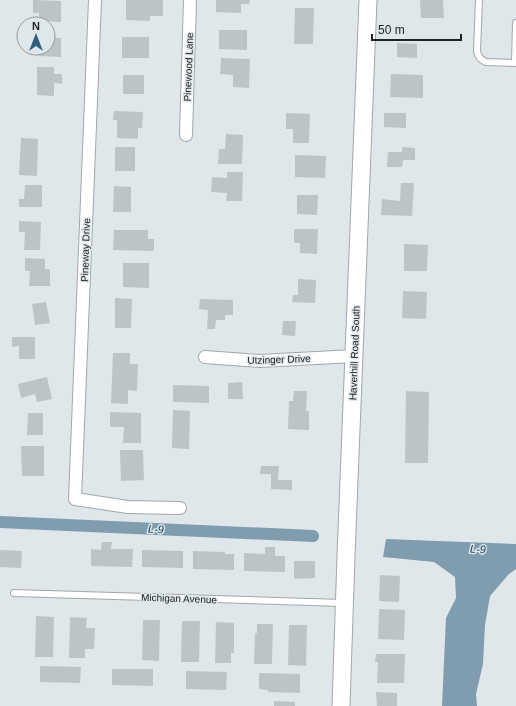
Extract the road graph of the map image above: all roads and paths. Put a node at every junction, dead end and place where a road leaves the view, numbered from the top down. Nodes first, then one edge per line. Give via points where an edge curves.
1 (95, 0) edge
2 (190, 0) edge
3 (368, 0) edge
4 (479, 0) edge
5 (516, 23) edge
6 (515, 62) edge
7 (186, 135) dead end
8 (354, 356) junction
9 (205, 357) dead end
10 (180, 508) dead end
11 (14, 593) dead end
12 (344, 603) junction
13 (341, 706) edge

1 - 10 street, Pineway Drive via 75,500 128,507
2 - 7 street, Pinewood Lane
3 - 8 street, Haverhill Road South
4 - 6 lane via 478,55 486,62
5 - 6 lane
8 - 9 street, Utzinger Drive via 260,361
8 - 12 street, Haverhill Road South
11 - 12 lane, Michigan Avenue
12 - 13 street, Haverhill Road South

